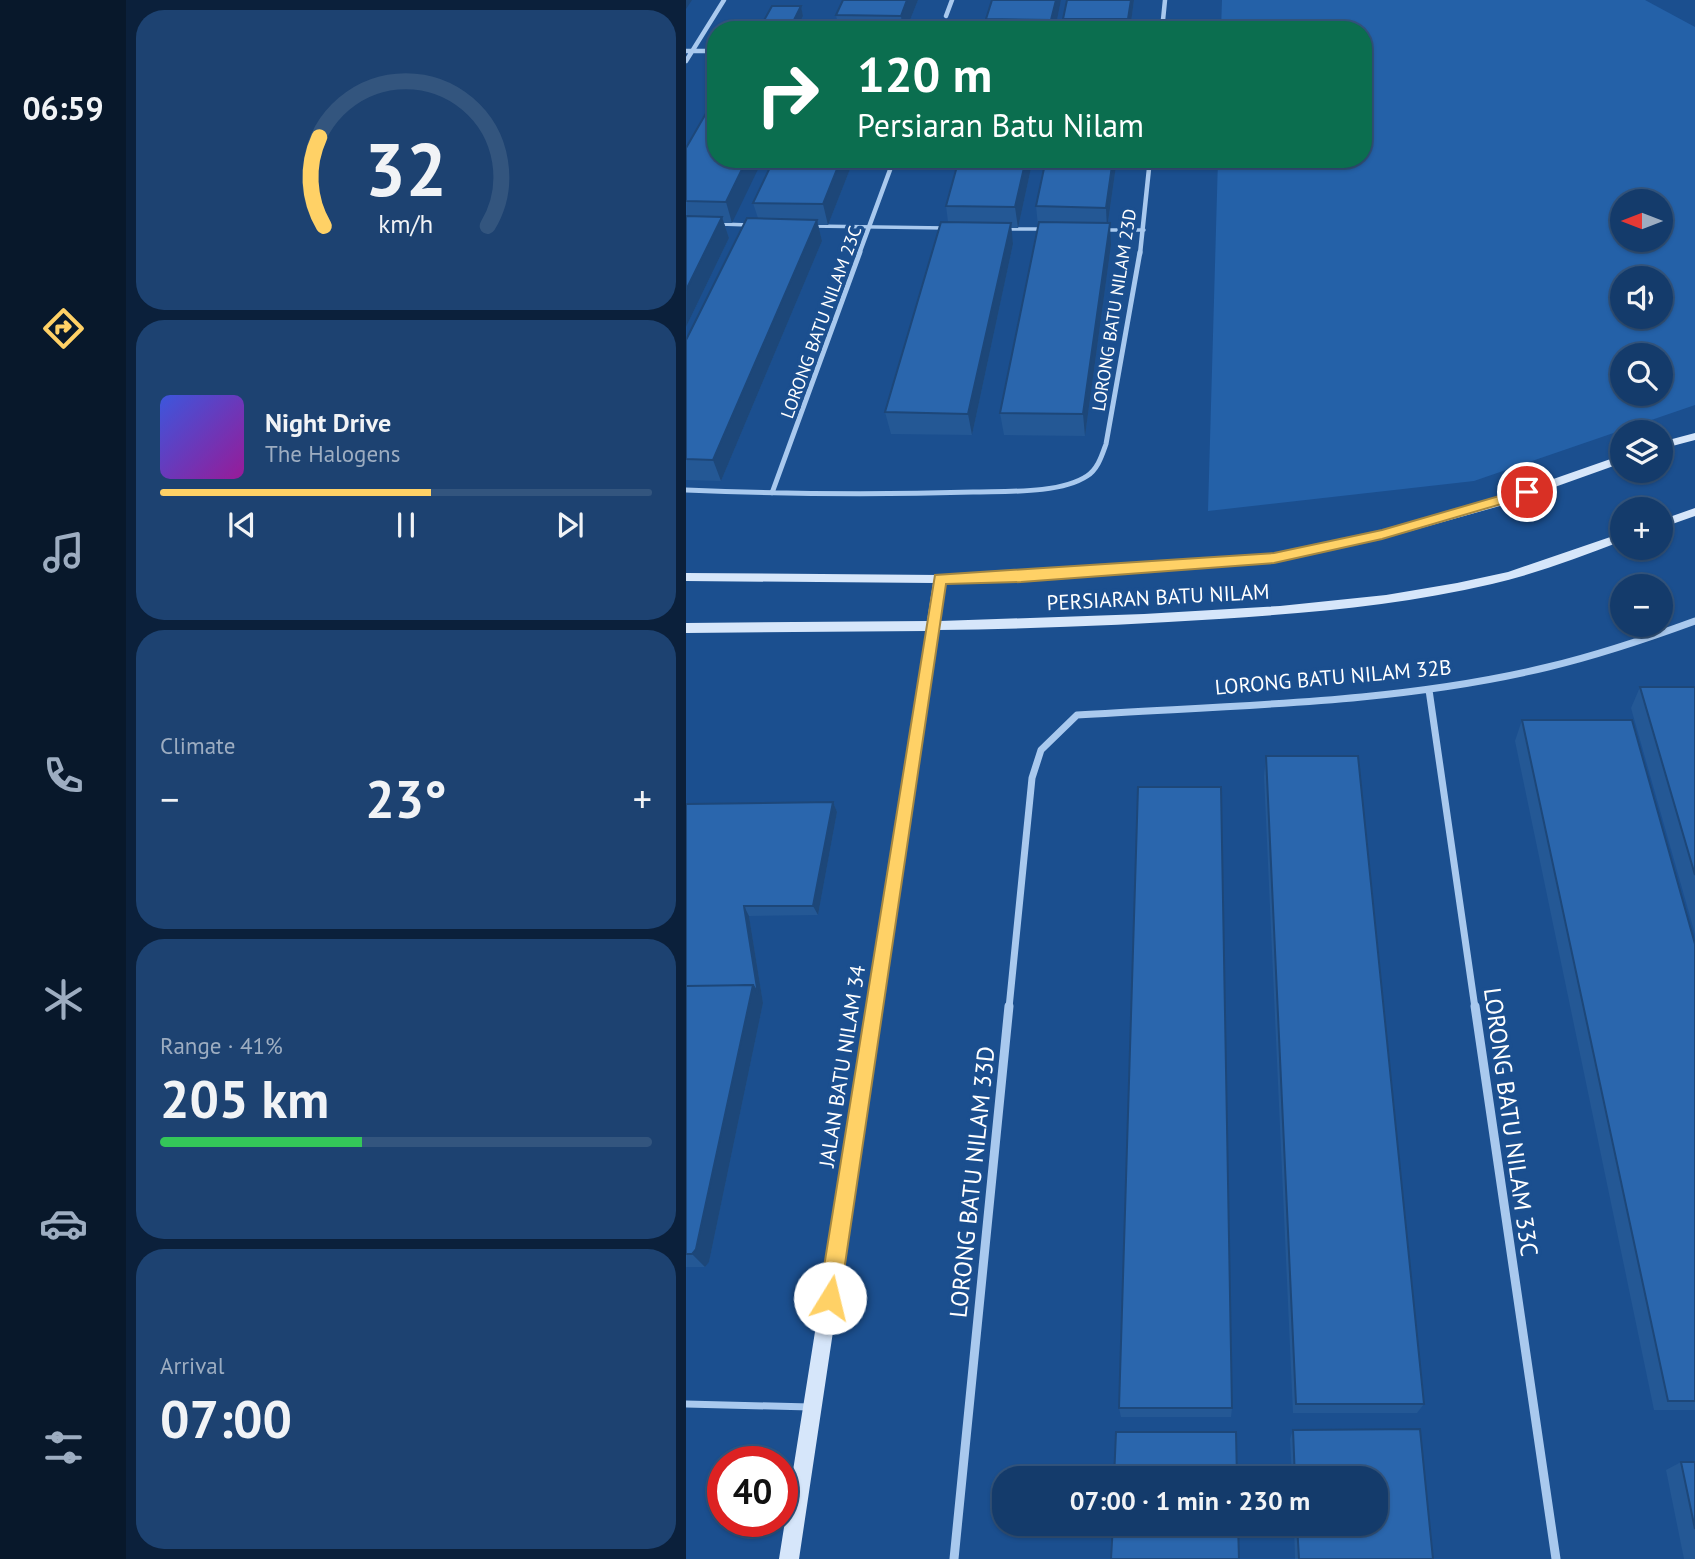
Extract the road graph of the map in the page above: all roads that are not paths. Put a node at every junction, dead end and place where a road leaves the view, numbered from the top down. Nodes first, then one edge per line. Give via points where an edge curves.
1 (724, 0) edge
2 (952, 0) edge
3 (1165, 0) edge
4 (946, 16) dead end
5 (711, 21) edge
6 (1163, 21) edge
7 (707, 27) edge
8 (686, 51) edge
9 (692, 51) junction
10 (707, 51) edge
11 (686, 61) edge
12 (891, 168) edge
13 (1149, 168) edge
14 (714, 224) edge
15 (755, 225) edge
16 (806, 226) edge
17 (871, 227) junction
18 (953, 228) edge
19 (994, 229) edge
20 (1048, 229) edge
21 (1103, 230) edge
22 (1144, 230) junction
23 (1695, 436) edge
24 (1673, 442) edge
25 (1610, 463) edge
26 (686, 490) edge
27 (772, 493) junction
28 (1695, 512) edge
29 (1673, 520) edge
30 (1610, 541) edge
31 (686, 577) edge
32 (940, 579) junction
33 (1695, 621) edge
34 (931, 627) junction
35 (686, 628) edge
36 (1429, 690) junction
37 (1029, 809) joint
38 (686, 1405) edge
39 (813, 1407) junction
40 (789, 1559) edge
41 (954, 1559) edge
42 (1556, 1559) edge

1 - 5 street
2 - 4 street
3 - 6 street
7 - 9 street
8 - 9 street
9 - 10 street
9 - 11 street
12 - 17 street, LORONG BATU NILAM 23C
13 - 22 street, LORONG BATU NILAM 23D
14 - 15 lane
16 - 17 lane
17 - 18 lane
17 - 27 street, LORONG BATU NILAM 23C
19 - 20 lane
21 - 22 lane
22 - 27 street, LORONG BATU NILAM 23D via 1106,444 1087,476 1032,490
23 - 24 main road
25 - 32 main road, PERSIARAN BATU NILAM via 1490,505 1274,558
26 - 27 street
28 - 29 main road
30 - 34 main road, PERSIARAN BATU NILAM via 1494,579 1400,598 1146,620
31 - 32 main road, PERSIARAN BATU NILAM
32 - 34 main road, JALAN BATU NILAM 34
33 - 36 street, LORONG BATU NILAM 32B via 1596,657
34 - 35 main road, PERSIARAN BATU NILAM
34 - 39 main road, JALAN BATU NILAM 34
36 - 37 street, LORONG BATU NILAM 32B via 1077,715 1041,750
36 - 42 street, LORONG BATU NILAM 33C
37 - 41 street, LORONG BATU NILAM 33D
38 - 39 lane
39 - 40 main road, JALAN BATU NILAM 34

